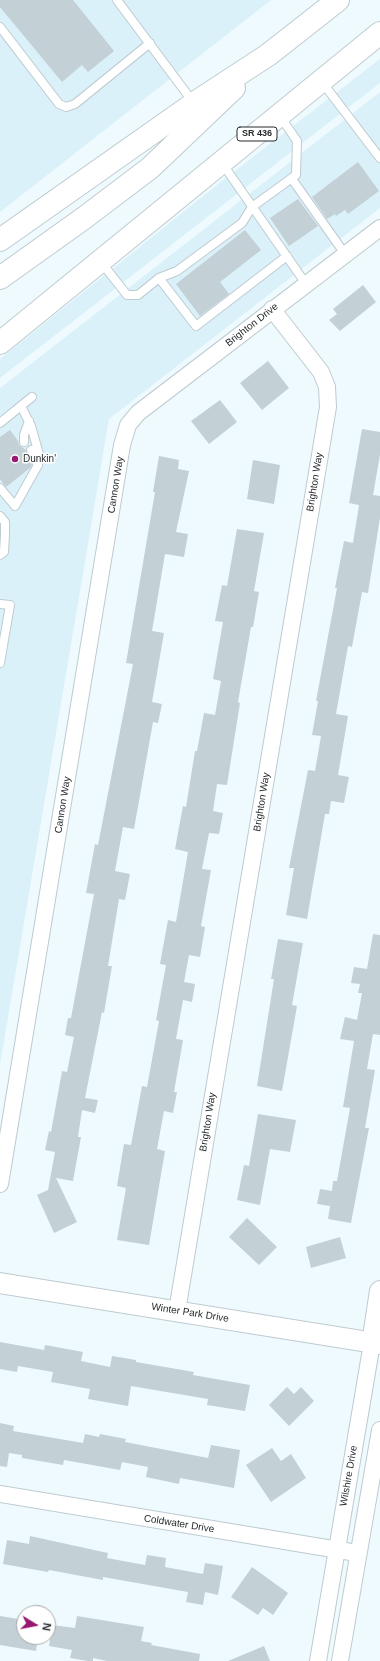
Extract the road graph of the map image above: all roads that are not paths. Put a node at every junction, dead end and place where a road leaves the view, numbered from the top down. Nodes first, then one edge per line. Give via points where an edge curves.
1 (117, 0) edge
2 (338, 0) edge
3 (0, 28) edge
4 (380, 33) edge
5 (150, 43) junction
6 (321, 81) junction
7 (199, 110) junction
8 (280, 115) junction
9 (380, 158) edge
10 (221, 163) junction
11 (292, 179) junction
12 (252, 206) junction
13 (380, 228) edge
14 (0, 240) edge
15 (345, 254) junction
16 (287, 256) junction
17 (101, 261) junction
18 (0, 278) edge
19 (159, 278) junction
20 (306, 284) junction
21 (272, 309) junction
22 (0, 343) edge
23 (32, 397) dead end
24 (21, 406) junction
25 (28, 421) junction
26 (0, 423) edge
27 (128, 425) joint
28 (24, 442) dead end
29 (31, 450) dead end
30 (38, 465) junction
31 (0, 488) edge
32 (0, 516) edge
33 (2, 537) edge
34 (0, 555) edge
35 (0, 604) edge
36 (0, 663) edge
37 (0, 1184) edge
38 (0, 1283) edge
39 (380, 1291) edge
40 (177, 1311) junction
41 (376, 1343) edge
42 (380, 1430) edge
43 (0, 1494) edge
44 (336, 1550) junction
45 (357, 1553) junction
46 (318, 1661) edge
47 (340, 1661) edge

1 - 5 lane
2 - 7 main road
3 - 5 lane via 59,104 66,106 75,104
4 - 6 main road, SR 436
5 - 7 lane
6 - 8 main road, SR 436
6 - 9 lane
7 - 14 main road
7 - 18 main road via 150,168
8 - 10 main road, SR 436
8 - 11 lane via 296,141 296,175
10 - 12 lane
10 - 17 main road, SR 436
11 - 12 lane
11 - 15 lane
12 - 16 lane
12 - 19 lane via 242,223 177,271
13 - 15 street, Brighton Drive
15 - 20 street, Brighton Drive
16 - 19 lane via 196,326
16 - 20 lane
17 - 19 lane via 127,295 138,295
17 - 22 main road, SR 436
20 - 21 street, Brighton Drive
21 - 27 street, Brighton Drive via 138,413
21 - 40 street, Brighton Way via 321,372 327,388 328,407
23 - 24 lane
24 - 25 lane
24 - 26 lane
25 - 28 lane
25 - 30 lane via 39,454
27 - 37 street, Cannon Way via 122,445
29 - 30 lane
30 - 31 lane via 15,506
32 - 33 lane via 5,522
33 - 34 lane via 4,552
35 - 36 lane via 10,605
38 - 40 street, Winter Park Drive
39 - 41 street, Wilshire Drive
40 - 41 street, Winter Park Drive
41 - 44 street, Wilshire Drive
42 - 45 street
43 - 44 street, Coldwater Drive
44 - 45 street, Coldwater Drive
44 - 46 street, Wilshire Drive
45 - 47 street

